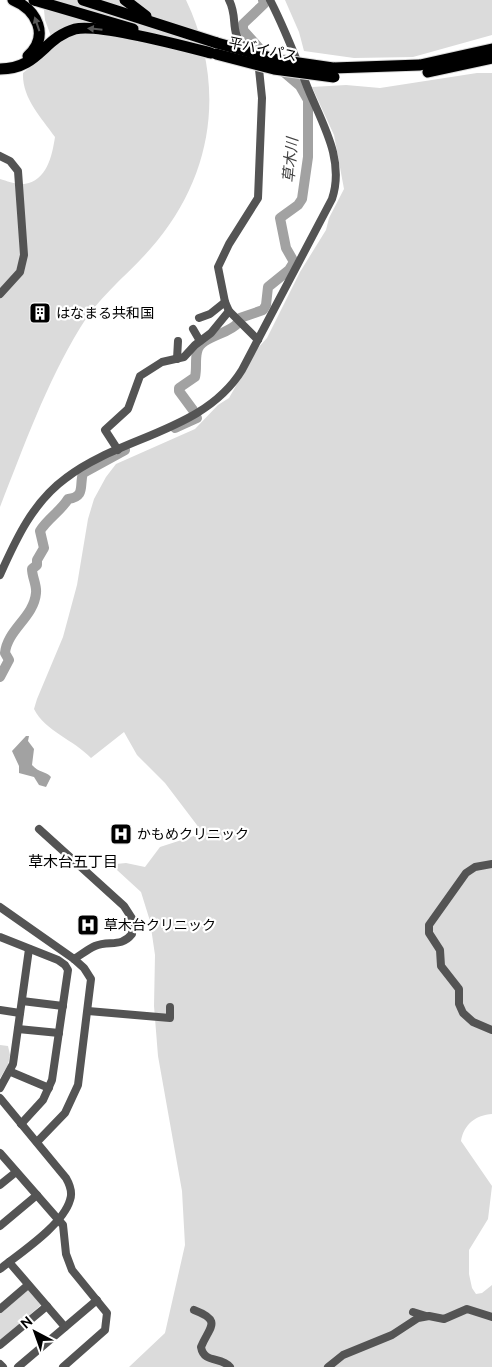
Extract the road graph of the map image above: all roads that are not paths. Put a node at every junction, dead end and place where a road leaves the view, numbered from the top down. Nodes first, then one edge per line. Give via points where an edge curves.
1 (13, 0) edge
2 (34, 0) edge
3 (83, 0) edge
4 (125, 0) edge
5 (229, 0) edge
6 (270, 0) edge
7 (176, 31) junction
8 (492, 49) edge
9 (215, 50) junction
10 (492, 58) edge
11 (0, 64) edge
12 (0, 70) edge
13 (333, 72) junction
14 (0, 156) edge
15 (0, 294) edge
16 (225, 302) junction
17 (229, 311) junction
18 (199, 318) dead end
19 (192, 329) dead end
20 (258, 340) junction
21 (178, 341) dead end
22 (200, 341) junction
23 (180, 361) junction
24 (118, 450) junction
25 (0, 574) edge
26 (39, 829) dead end
27 (492, 864) edge
28 (0, 907) edge
29 (0, 937) edge
30 (29, 949) junction
31 (74, 959) junction
32 (22, 1001) junction
33 (63, 1006) junction
34 (170, 1007) dead end
35 (0, 1010) edge
36 (20, 1012) junction
37 (88, 1012) junction
38 (18, 1029) junction
39 (492, 1030) edge
40 (59, 1033) junction
41 (11, 1072) junction
42 (0, 1088) edge
43 (49, 1088) junction
44 (0, 1098) edge
45 (21, 1124) junction
46 (37, 1142) junction
47 (0, 1153) edge
48 (16, 1172) junction
49 (0, 1185) edge
50 (36, 1195) junction
51 (59, 1220) junction
52 (0, 1226) edge
53 (9, 1262) junction
54 (0, 1269) edge
55 (28, 1285) junction
56 (97, 1300) junction
57 (47, 1306) junction
58 (0, 1308) edge
59 (194, 1310) dead end
60 (413, 1312) dead end
61 (426, 1316) junction
62 (492, 1317) edge
63 (65, 1327) junction
64 (0, 1345) edge
65 (0, 1364) edge
66 (3, 1367) edge
67 (18, 1367) edge
68 (63, 1367) edge
69 (230, 1367) edge
70 (328, 1367) edge

11 -> 1 highway via 27,56 35,50 40,39 31,11
2 - 9 highway, 平バイパス
3 - 7 highway, 平バイパス
4 - 7 highway
5 - 16 street via 233,9 234,35 259,69 262,98 258,198 218,267
6 - 20 street via 290,40 329,137 336,187
7 - 9 highway, 平バイパス
8 - 13 highway, 平バイパス via 420,66
9 -> 12 highway via 98,29 76,29 62,35 20,68
9 - 13 highway, 平バイパス, bridge
10 - 13 highway, 平バイパス via 424,72
14 - 15 street via 10,161 18,171 24,255 20,272
16 - 17 street
16 - 18 street
17 - 20 street
17 - 22 street via 211,334
19 - 22 street
20 - 24 street via 234,383 214,402 177,424
21 - 23 street
22 - 23 street
23 - 24 street via 162,362 140,376 128,409 105,430
24 - 25 street via 81,468 48,494 20,532
26 - 31 street via 124,906 133,920 132,934 126,941 94,946
27 - 39 street via 475,867 466,874 428,930 440,950 441,966 458,986 463,1013 473,1022
28 - 31 street
29 - 30 street
30 - 32 street
30 - 33 street via 65,965 68,970
31 - 37 street via 91,979
32 - 33 street
32 - 36 street
33 - 40 street
34 - 37 street via 170,1018
35 - 36 street
36 - 38 street
37 - 46 street via 78,1085 73,1099 54,1127
38 - 40 street
38 - 41 street
40 - 43 street
41 - 42 street
41 - 43 street
43 - 45 street via 43,1100
44 - 45 street
45 - 46 street
46 - 51 street via 66,1178 71,1190 70,1200
47 - 48 street
48 - 49 street
48 - 50 street
50 - 51 street
50 - 52 street
51 - 53 street
51 - 56 street via 63,1224 66,1254 72,1270
53 - 54 street
53 - 55 street
55 - 57 street
55 - 58 street
56 - 63 street
56 - 68 street via 107,1313 105,1330
57 - 63 street
57 - 64 street
59 - 69 street via 206,1315 212,1323 202,1347 204,1354
60 - 61 street
61 - 62 street via 442,1320 471,1309
61 - 70 street via 392,1335 343,1355
63 - 67 street
65 - 66 street

